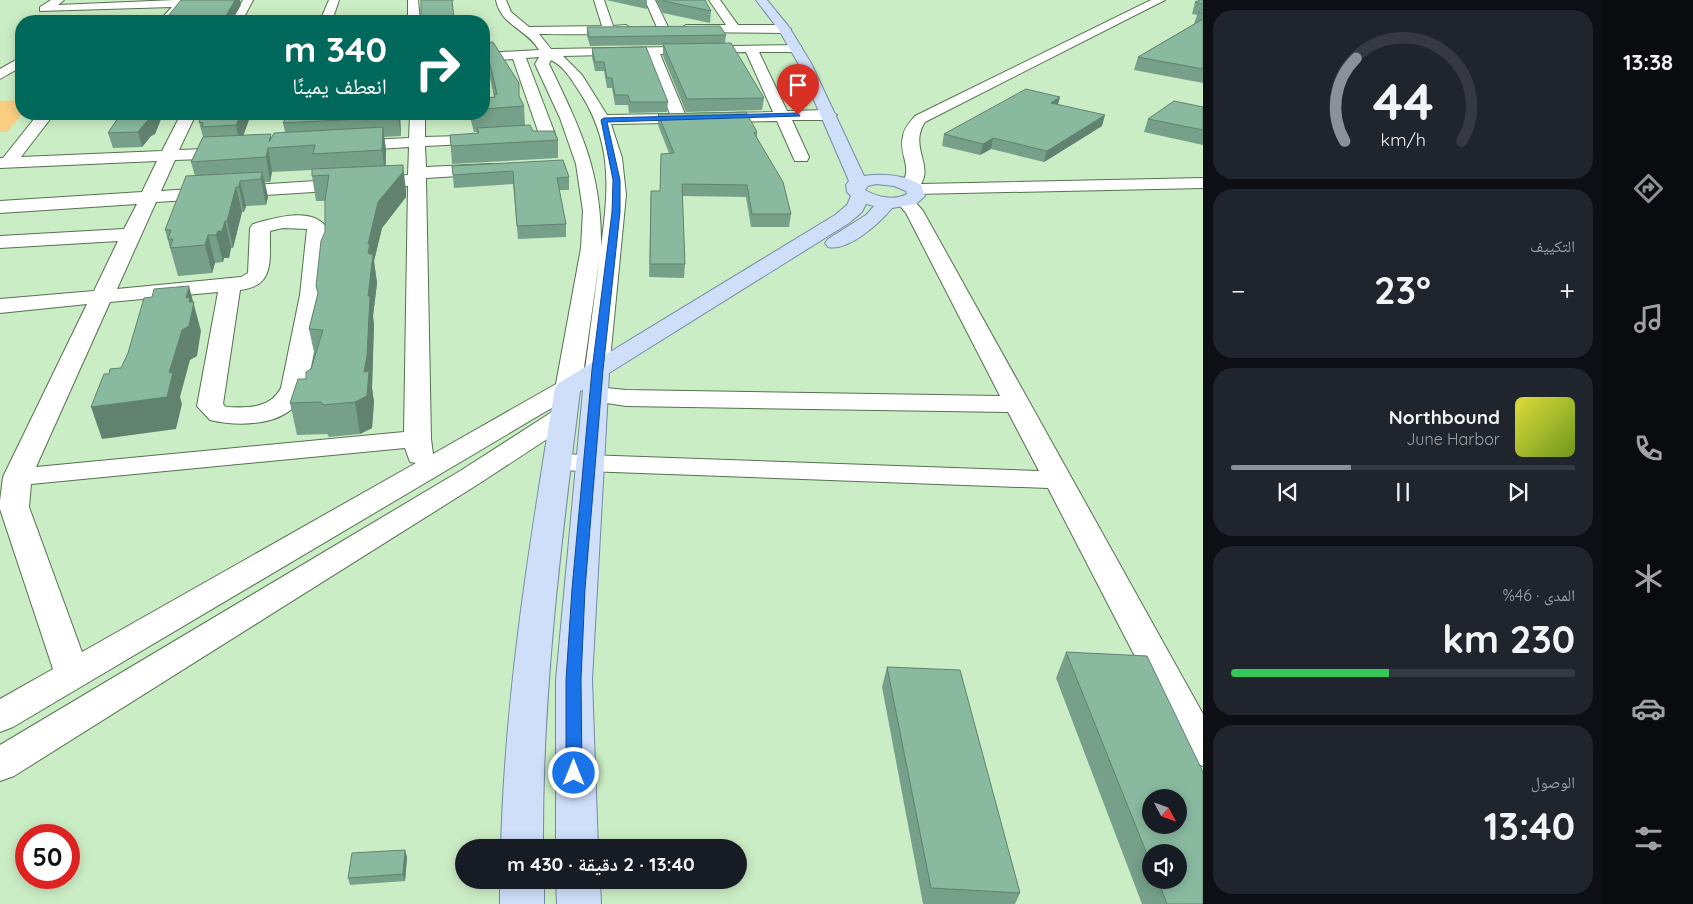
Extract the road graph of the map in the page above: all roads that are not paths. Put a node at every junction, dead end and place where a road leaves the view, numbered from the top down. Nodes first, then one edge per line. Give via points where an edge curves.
1 (59, 0) edge
2 (248, 0) edge
3 (334, 0) edge
4 (413, 0) edge
5 (502, 0) edge
6 (599, 0) edge
7 (650, 0) edge
8 (714, 0) edge
9 (761, 0) edge
10 (1160, 0) edge
11 (100, 6) junction
12 (87, 15) edge
13 (172, 15) edge
14 (239, 15) edge
15 (328, 15) edge
16 (414, 15) edge
17 (636, 29) edge
18 (734, 29) junction
19 (785, 29) junction
20 (609, 30) junction
21 (527, 31) junction
22 (796, 48) junction
23 (751, 49) junction
24 (652, 50) junction
25 (548, 53) junction
26 (518, 55) junction
27 (490, 57) edge
28 (15, 65) edge
29 (0, 76) edge
30 (15, 76) edge
31 (783, 115) junction
32 (829, 115) junction
33 (679, 117) junction
34 (41, 120) edge
35 (185, 120) edge
36 (417, 120) edge
37 (604, 120) junction
38 (573, 133) junction
39 (547, 134) junction
40 (528, 136) edge
41 (508, 137) edge
42 (418, 142) junction
43 (332, 147) edge
44 (245, 152) edge
45 (168, 156) junction
46 (801, 157) dead end
47 (4, 163) edge
48 (584, 164) junction
49 (565, 165) edge
50 (852, 165) junction
51 (506, 168) edge
52 (418, 176) junction
53 (884, 179) junction
54 (1203, 183) edge
55 (859, 189) junction
56 (904, 194) junction
57 (148, 198) junction
58 (0, 207) edge
59 (131, 234) junction
60 (0, 242) edge
61 (230, 286) junction
62 (102, 296) junction
63 (0, 306) edge
64 (582, 392) junction
65 (1016, 404) junction
66 (417, 439) junction
67 (558, 462) junction
68 (591, 463) junction
69 (423, 472) junction
70 (17, 477) junction
71 (1058, 480) junction
72 (73, 674) junction
73 (0, 717) edge
74 (1203, 750) edge
75 (0, 765) edge
76 (522, 839) edge
77 (576, 839) edge
78 (522, 889) edge
79 (578, 889) edge
80 (522, 904) edge
81 (579, 904) edge

1 - 11 street via 44,9
2 - 14 street
3 - 15 street
4 - 16 street
5 - 21 street via 506,14
6 - 20 street
7 - 18 street via 658,29
8 - 18 street
9 - 19 main road
10 - 56 street via 920,119 910,139 916,179
11 - 12 street
11 - 13 street via 186,2
17 - 20 street
18 - 19 street
19 - 22 main road
20 - 21 street
21 - 25 street
22 - 23 street
22 - 32 main road
23 - 24 street
23 - 31 street
24 - 25 street
24 - 33 street
25 - 26 street
25 - 37 street via 564,63
25 - 38 street via 542,64
26 - 27 street
26 - 39 street
28 - 29 street
29 - 30 street
31 - 32 street
31 - 33 street
31 - 46 street
32 - 50 main road
33 - 37 street
34 - 47 street
35 - 45 street
36 - 42 street
37 - 64 street via 617,195
38 - 39 street
38 - 48 street
39 - 40 street
41 - 42 street
42 - 43 street
42 - 52 street
44 - 45 street
45 - 47 street
45 - 57 street
48 - 49 street
48 - 64 street via 591,194 592,229
50 - 53 main road
50 - 55 main road
51 - 52 street
52 - 57 street
52 - 66 street
53 - 55 main road
53 - 56 main road
54 - 56 street
55 - 56 main road
55 - 64 main road via 855,208 842,219
56 - 64 main road via 866,224 642,364
56 - 65 street
57 - 58 street
57 - 59 street
59 - 60 street
59 - 62 street
61 - 61 street via 210,406 218,414 242,416 268,412 290,400 294,388 311,295 317,228 313,223 304,221 260,228 258,273 254,279
61 - 62 street
62 - 63 street
62 - 70 street
64 - 65 street via 626,398
64 - 67 main road
64 - 68 main road
64 - 69 street
64 - 75 street via 470,477
65 - 71 street
66 - 69 street
66 - 70 street
67 - 68 street
67 - 76 main road via 527,686
68 - 71 street
68 - 77 main road via 574,680
69 - 72 street
70 - 72 street via 14,507
71 - 74 street
72 - 73 street
78 - 80 main road
79 - 81 main road

